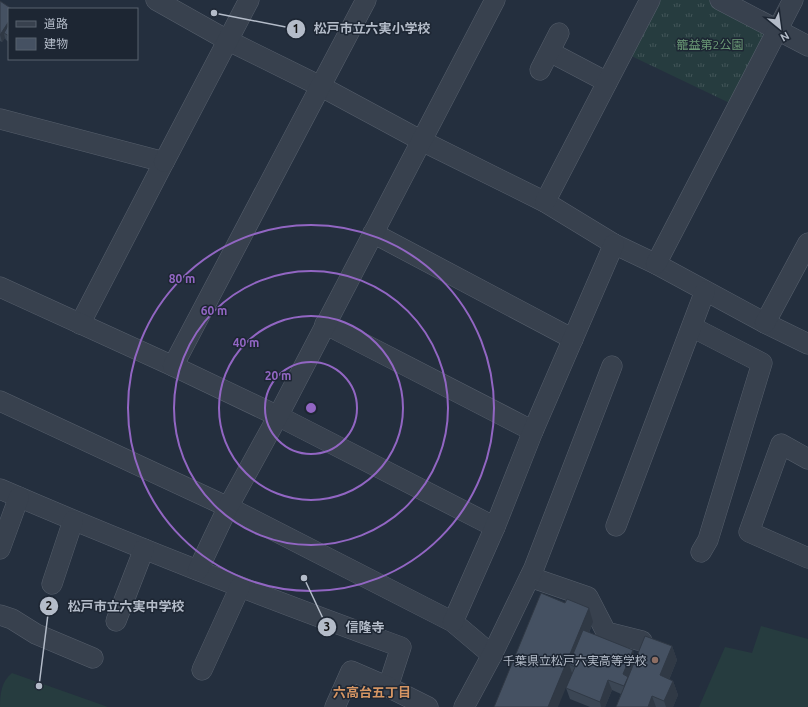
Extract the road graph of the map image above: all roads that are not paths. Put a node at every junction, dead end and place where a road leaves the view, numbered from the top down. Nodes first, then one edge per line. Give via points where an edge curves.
1 (156, 0) edge
2 (249, 0) edge
3 (366, 0) edge
4 (495, 0) edge
5 (650, 0) edge
6 (720, 0) edge
7 (793, 0) edge
8 (778, 30) junction
9 (560, 33) dead end
10 (227, 40) junction
11 (808, 46) edge
12 (550, 52) junction
13 (540, 70) dead end
14 (607, 82) junction
15 (320, 86) junction
16 (0, 119) edge
17 (422, 141) junction
18 (164, 162) junction
19 (545, 202) junction
20 (373, 233) junction
21 (808, 243) edge
22 (614, 244) junction
23 (656, 264) junction
24 (0, 287) edge
25 (706, 291) junction
26 (765, 322) junction
27 (80, 324) junction
28 (325, 324) junction
29 (692, 327) junction
30 (573, 339) junction
31 (808, 344) edge
32 (173, 366) junction
33 (612, 366) dead end
34 (0, 401) edge
35 (278, 416) junction
36 (533, 431) junction
37 (808, 459) edge
38 (0, 489) edge
39 (19, 497) junction
40 (228, 507) junction
41 (73, 521) junction
42 (495, 526) junction
43 (616, 526) dead end
44 (144, 549) junction
45 (0, 550) edge
46 (701, 552) dead end
47 (808, 558) edge
48 (198, 570) junction
49 (530, 577) junction
50 (52, 584) dead end
51 (240, 587) junction
52 (0, 615) edge
53 (116, 621) dead end
54 (453, 622) junction
55 (642, 640) edge
56 (492, 655) junction
57 (93, 658) dead end
58 (202, 670) dead end
59 (388, 687) junction
60 (335, 707) edge
61 (428, 707) edge
62 (464, 707) edge

1 - 10 street
2 - 10 street
3 - 15 street
4 - 17 street
5 - 14 street
6 - 8 street
7 - 8 street
8 - 11 street
8 - 23 street
9 - 12 street
10 - 15 street
10 - 18 street
12 - 13 street
12 - 14 street
14 - 19 street
15 - 17 street
15 - 32 street
16 - 18 street
17 - 19 street
17 - 20 street
18 - 27 street
19 - 22 street
20 - 28 street
20 - 30 street
21 - 26 street
22 - 23 street
22 - 30 street
23 - 25 street
24 - 27 street
25 - 26 street
25 - 29 street
26 - 31 street
27 - 32 street
28 - 35 street
28 - 36 street
29 - 43 street
29 - 46 street via 762,363 708,540
30 - 36 street
32 - 35 street
33 - 49 street
34 - 40 street
35 - 40 street
35 - 42 street
36 - 42 street
37 - 47 street via 781,444 749,532
38 - 39 street
39 - 41 street
39 - 45 street
40 - 48 street
40 - 54 street
41 - 44 street
41 - 50 street
42 - 54 street
44 - 48 street
44 - 53 street
48 - 51 street
49 - 55 street via 588,597 606,632
49 - 56 street
51 - 58 street
51 - 59 street via 402,647
52 - 57 street via 12,619 36,634
54 - 56 street
56 - 62 street
59 - 60 street via 351,671
59 - 61 street

